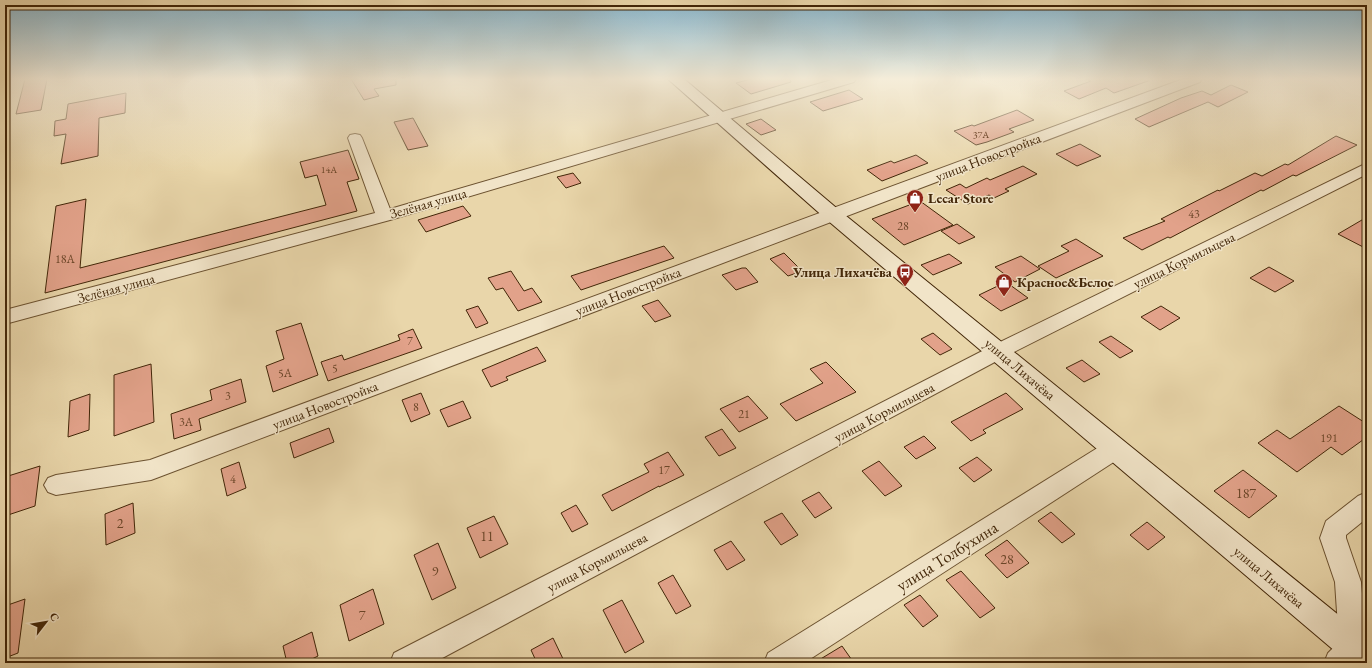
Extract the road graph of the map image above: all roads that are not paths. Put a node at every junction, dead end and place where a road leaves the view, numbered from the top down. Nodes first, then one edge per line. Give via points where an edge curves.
1 (711, 110) edge
2 (742, 110) edge
3 (1112, 110) edge
4 (719, 117) junction
5 (355, 138) dead end
6 (1367, 168) edge
7 (833, 215) junction
8 (384, 216) junction
9 (5, 317) edge
10 (999, 351) junction
11 (1116, 449) junction
12 (56, 485) dead end
13 (1367, 503) edge
14 (1353, 656) edge
15 (404, 663) edge
16 (778, 663) edge

1 - 4 main road, улица Лихачёва
2 - 4 street, Зелёная улица
3 - 7 street, улица Новостройка
4 - 7 main road, улица Лихачёва
4 - 8 street, Зелёная улица
5 - 8 street
6 - 10 street, улица Кормильцева
7 - 10 main road, улица Лихачёва
7 - 12 street, улица Новостройка via 151,470
8 - 9 street, Зелёная улица
10 - 11 main road, улица Лихачёва
10 - 15 street, улица Кормильцева
11 - 14 main road, улица Лихачёва
11 - 16 street, улица Толбухина
13 - 14 street via 1335,529 1333,538 1348,582

